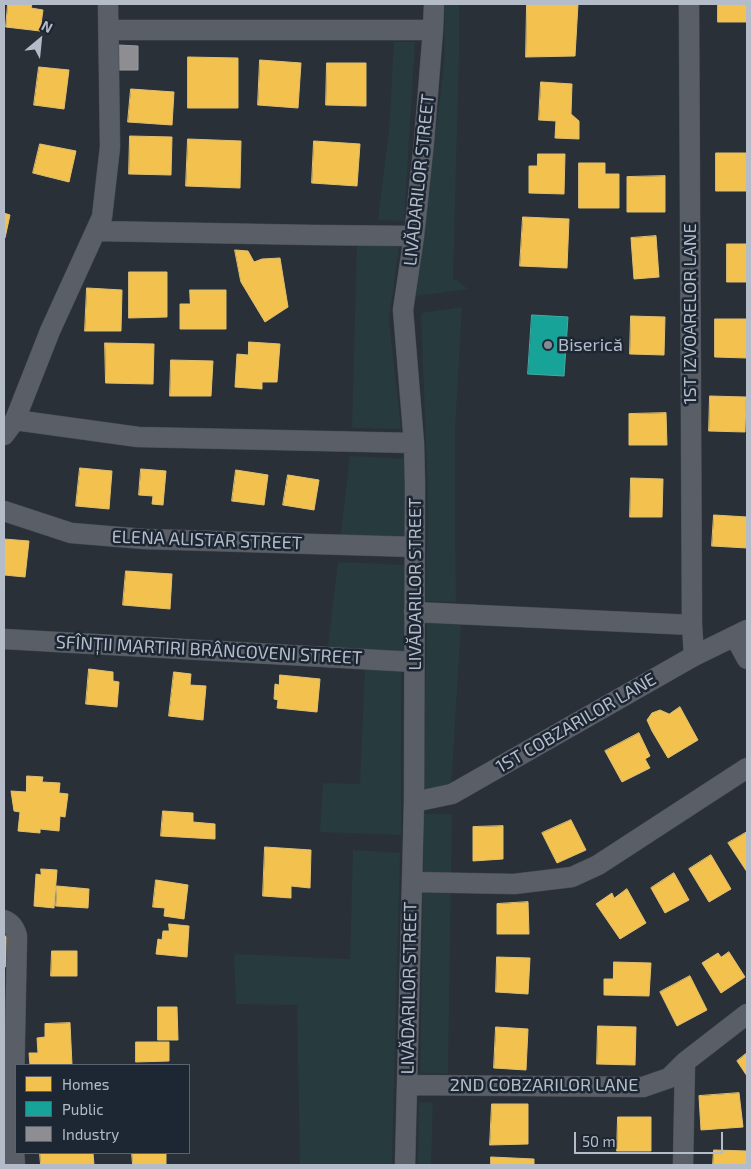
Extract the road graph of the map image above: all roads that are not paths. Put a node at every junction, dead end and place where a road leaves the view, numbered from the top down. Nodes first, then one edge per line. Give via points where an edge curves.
1 (108, 4) edge
2 (434, 4) edge
3 (688, 4) edge
4 (109, 30) junction
5 (433, 30) junction
6 (96, 231) junction
7 (414, 236) junction
8 (9, 428) edge
9 (414, 443) junction
10 (4, 511) edge
11 (415, 547) junction
12 (414, 612) junction
13 (692, 625) junction
14 (741, 633) edge
15 (4, 639) edge
16 (694, 656) junction
17 (747, 659) edge
18 (414, 662) junction
19 (747, 768) edge
20 (414, 802) junction
21 (412, 882) junction
22 (9, 923) edge
23 (747, 1014) edge
24 (685, 1062) junction
25 (407, 1085) junction
26 (15, 1165) edge
27 (405, 1165) edge
28 (683, 1165) edge

1 - 4 street
2 - 5 street, LIVĂDARILOR STREET
3 - 13 street, 1ST IZVOARELOR LANE
4 - 5 street
4 - 6 street via 110,147 102,217
5 - 7 street, LIVĂDARILOR STREET
6 - 7 street
6 - 8 street
7 - 9 street, LIVĂDARILOR STREET via 403,310
8 - 9 street via 138,437
9 - 11 street, LIVĂDARILOR STREET
10 - 11 street, ELENA ALISTAR STREET via 71,533 144,539
11 - 12 street, LIVĂDARILOR STREET
12 - 13 street
12 - 18 street, LIVĂDARILOR STREET
13 - 16 street, 1ST IZVOARELOR LANE
14 - 16 street, 1ST COBZARILOR LANE
14 - 17 street
15 - 18 street, SFÎNȚII MARTIRI BRÂNCOVENI STREET
16 - 20 street, 1ST COBZARILOR LANE via 452,794
18 - 20 street, LIVĂDARILOR STREET
19 - 21 street via 598,865 572,877 514,884
20 - 21 street, LIVĂDARILOR STREET
21 - 25 street, LIVĂDARILOR STREET
22 - 26 street via 17,936
23 - 24 street, 2ND COBZARILOR LANE
24 - 25 street, 2ND COBZARILOR LANE via 669,1078 643,1087
24 - 28 street
25 - 27 street, LIVĂDARILOR STREET

